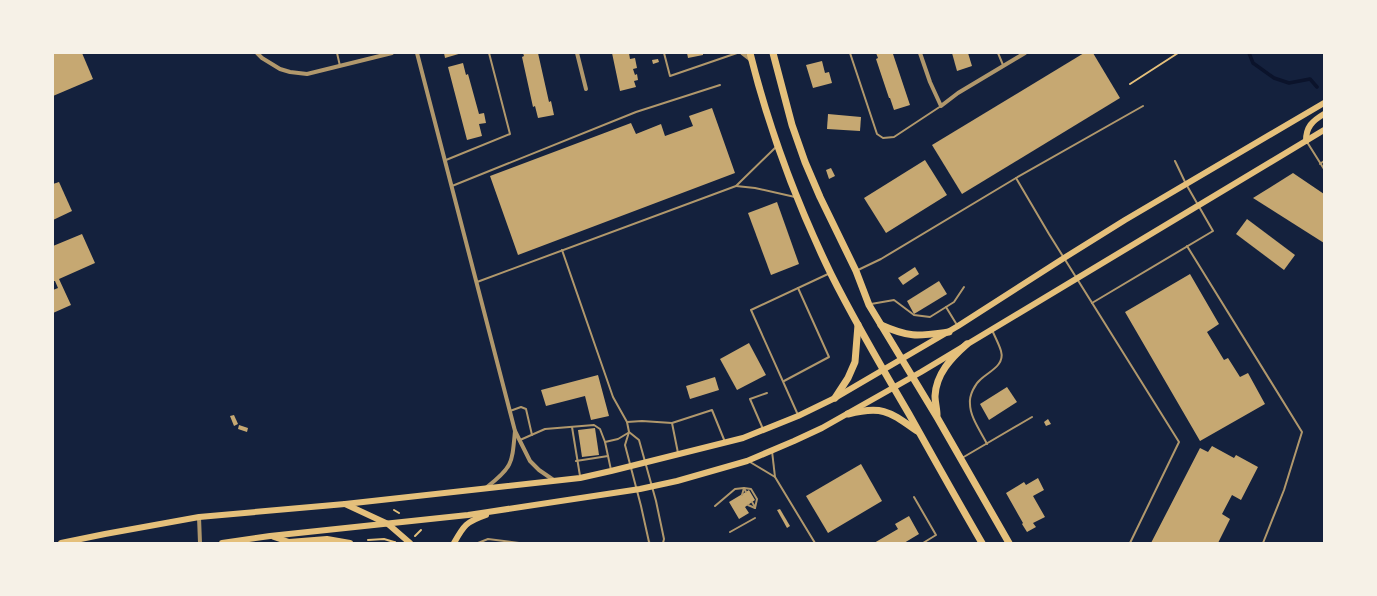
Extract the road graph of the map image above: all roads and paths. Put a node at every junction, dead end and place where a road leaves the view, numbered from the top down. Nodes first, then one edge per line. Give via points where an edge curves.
1 (257, 53) edge
2 (337, 53) edge
3 (392, 53) edge
4 (417, 53) edge
5 (489, 53) edge
6 (577, 53) edge
7 (664, 53) edge
8 (737, 53) edge
9 (742, 53) edge
10 (750, 53) edge
11 (773, 53) edge
12 (850, 53) edge
13 (920, 53) edge
14 (998, 53) edge
15 (1025, 53) edge
16 (1178, 53) edge
17 (752, 61) junction
18 (340, 66) junction
19 (1003, 66) junction
20 (1130, 84) dead end
21 (720, 85) dead end
22 (586, 89) dead end
23 (1324, 103) edge
24 (941, 106) junction
25 (1143, 106) dead end
26 (1324, 114) edge
27 (1324, 130) edge
28 (1306, 141) junction
29 (778, 145) junction
30 (444, 160) junction
31 (1175, 161) dead end
32 (1324, 161) edge
33 (1320, 164) junction
34 (1324, 169) edge
35 (1016, 178) junction
36 (1186, 184) junction
37 (451, 186) junction
38 (736, 186) junction
39 (798, 198) junction
40 (1199, 206) junction
41 (1187, 246) junction
42 (562, 250) junction
43 (1064, 258) junction
44 (856, 271) junction
45 (830, 273) junction
46 (1077, 279) junction
47 (476, 283) junction
48 (964, 287) dead end
49 (798, 288) junction
50 (1092, 303) junction
51 (869, 305) junction
52 (946, 307) junction
53 (881, 324) junction
54 (858, 325) junction
55 (958, 326) junction
56 (992, 329) junction
57 (949, 332) junction
58 (967, 344) junction
59 (902, 360) junction
60 (884, 370) junction
61 (912, 377) junction
62 (783, 381) junction
63 (893, 388) junction
64 (767, 393) dead end
65 (835, 398) junction
66 (510, 411) junction
67 (848, 414) junction
68 (798, 416) junction
69 (1032, 417) dead end
70 (938, 419) junction
71 (627, 422) junction
72 (672, 423) junction
73 (572, 427) junction
74 (764, 430) junction
75 (515, 431) junction
76 (629, 432) junction
77 (919, 433) junction
78 (532, 435) junction
79 (520, 440) junction
80 (605, 442) junction
81 (726, 443) junction
82 (987, 444) junction
83 (772, 451) junction
84 (679, 454) junction
85 (608, 456) junction
86 (960, 459) junction
87 (576, 460) junction
88 (748, 461) junction
89 (645, 463) junction
90 (630, 466) junction
91 (611, 471) junction
92 (580, 478) junction
93 (775, 478) junction
94 (555, 481) junction
95 (652, 487) junction
96 (486, 488) junction
97 (744, 488) junction
98 (637, 490) junction
99 (746, 492) dead end
100 (742, 495) dead end
101 (914, 497) dead end
102 (752, 502) dead end
103 (345, 504) junction
104 (748, 505) dead end
105 (715, 506) dead end
106 (756, 508) junction
107 (394, 510) dead end
108 (500, 510) junction
109 (401, 515) dead end
110 (199, 517) junction
111 (755, 518) dead end
112 (388, 524) junction
113 (421, 530) dead end
114 (730, 532) dead end
115 (270, 536) junction
116 (415, 536) dead end
117 (368, 540) dead end
118 (396, 541) dead end
119 (61, 543) edge
120 (200, 543) edge
121 (222, 543) edge
122 (350, 543) edge
123 (410, 543) edge
124 (454, 543) edge
125 (478, 543) edge
126 (519, 543) edge
127 (650, 543) edge
128 (663, 543) edge
129 (815, 543) edge
130 (923, 543) edge
131 (982, 543) edge
132 (1009, 543) edge
133 (1130, 543) edge
134 (1263, 543) edge

1 - 18 street via 280,70 290,72 307,74
2 - 18 lane
3 - 18 street
4 - 30 street
5 - 30 lane via 510,134
6 - 22 street
7 - 8 lane via 670,76
9 - 17 street
10 - 17 main road
11 - 44 main road via 792,125 805,162
12 - 24 lane via 877,134 883,138 894,137
13 - 24 street
14 - 19 lane
15 - 19 street
16 - 20 path
17 - 29 main road
19 - 24 street
21 - 37 lane via 636,112
23 - 36 main road
25 - 35 lane
26 - 28 main road via 1309,125
27 - 28 main road
28 - 33 lane
28 - 40 main road
29 - 38 lane
29 - 39 main road
30 - 37 street
31 - 36 lane
32 - 33 lane
33 - 34 lane
35 - 43 lane
35 - 44 lane
36 - 40 lane
36 - 43 main road
37 - 47 street
38 - 39 lane
38 - 42 lane
39 - 45 main road
40 - 41 lane via 1213,231
40 - 46 main road
41 - 50 lane
41 - 134 lane via 1302,432 1284,490
42 - 47 lane
42 - 71 lane via 614,397
43 - 46 lane
43 - 55 main road
44 - 51 main road
45 - 49 lane
45 - 54 main road
46 - 50 lane
46 - 56 main road
47 - 66 street
48 - 52 lane via 954,302
49 - 62 lane via 829,357
49 - 62 lane via 751,310
50 - 133 lane via 1179,442
51 - 52 lane via 894,300 914,315 930,317
51 - 53 main road
52 - 55 lane
53 - 57 main road via 912,335
53 - 59 main road
54 - 60 main road
54 - 65 main road via 855,362
55 - 57 main road
56 - 58 main road
56 - 82 lane via 1002,352 1000,362 975,386 970,404 972,414
57 - 59 main road
58 - 61 main road
58 - 70 main road via 954,355 936,384
59 - 60 main road
59 - 61 main road
60 - 63 main road
60 - 65 main road
61 - 63 main road
61 - 70 main road
62 - 68 lane
63 - 67 main road
63 - 77 main road
64 - 74 lane via 750,399
65 - 68 main road
66 - 75 street
66 - 78 lane via 521,407 526,409
67 - 77 main road via 863,410 886,412
67 - 83 main road
68 - 74 main road
69 - 82 lane
70 - 86 main road
71 - 72 lane
71 - 76 lane
72 - 81 lane via 712,410
72 - 84 lane
73 - 78 lane via 545,429
73 - 80 lane via 594,425 600,429
73 - 87 lane
74 - 81 main road
75 - 79 street
75 - 96 street via 514,454 508,468
76 - 80 lane via 618,439
76 - 89 lane via 639,440
76 - 90 lane via 625,445
77 - 131 main road
78 - 79 lane
79 - 94 street via 530,461
80 - 85 lane
81 - 84 main road
82 - 86 lane
83 - 88 main road
83 - 93 lane
84 - 89 main road
85 - 87 lane
85 - 91 lane
86 - 132 main road
87 - 92 lane
88 - 93 lane
88 - 95 main road
89 - 90 main road
89 - 95 lane
90 - 91 main road
90 - 98 lane
91 - 92 main road
92 - 94 main road
93 - 129 lane
94 - 96 main road
95 - 98 main road
95 - 128 lane
96 - 103 main road
97 - 99 lane
97 - 100 lane
97 - 105 lane via 735,489
97 - 106 lane via 751,489 757,499
98 - 108 main road
98 - 127 lane
101 - 130 lane via 936,535
102 - 106 lane
103 - 110 main road
103 - 112 main road
104 - 106 lane
107 - 109 path
108 - 112 main road
108 - 124 main road via 470,521 460,531
110 - 119 main road
110 - 120 street
111 - 114 lane
112 - 115 main road
112 - 123 main road
113 - 116 path
115 - 121 main road
115 - 122 main road via 289,542 327,539
117 - 118 path
125 - 126 lane via 488,539

